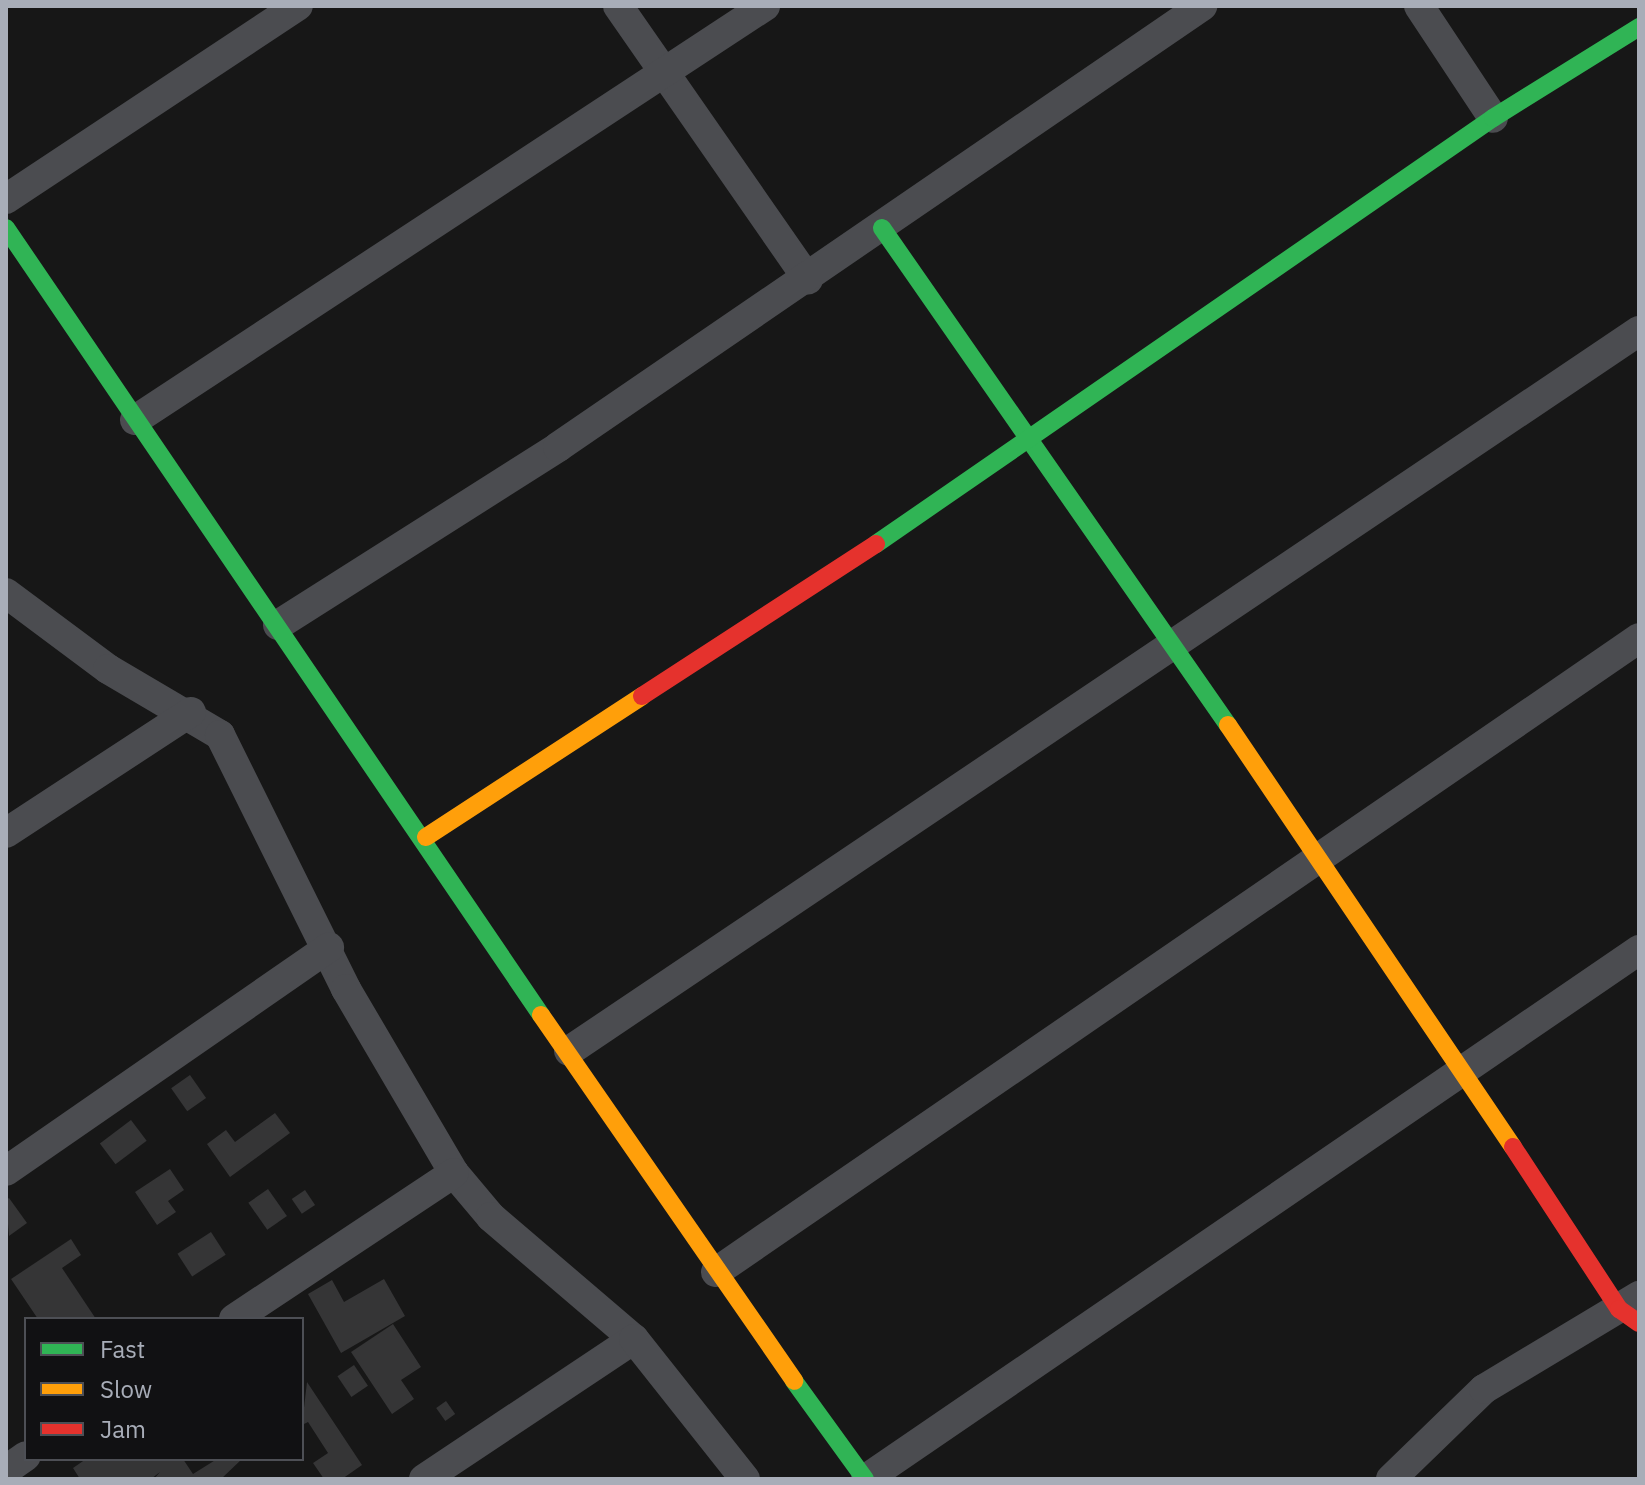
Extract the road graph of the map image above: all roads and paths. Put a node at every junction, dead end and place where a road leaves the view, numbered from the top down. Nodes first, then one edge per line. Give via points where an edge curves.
1 (298, 6) edge
2 (618, 6) edge
3 (765, 6) edge
4 (1202, 6) edge
5 (1419, 6) edge
6 (1639, 27) edge
7 (665, 76) junction
8 (1493, 118) junction
9 (6, 199) edge
10 (6, 228) edge
11 (882, 228) junction
12 (808, 279) junction
13 (1639, 331) edge
14 (135, 420) junction
15 (1027, 446) junction
16 (6, 593) edge
17 (278, 625) junction
18 (1639, 638) edge
19 (1171, 651) junction
20 (191, 712) junction
21 (6, 833) edge
22 (426, 837) junction
23 (1316, 862) junction
24 (329, 947) junction
25 (1639, 950) edge
26 (569, 1051) junction
27 (1464, 1073) junction
28 (6, 1171) edge
29 (454, 1173) junction
30 (716, 1272) junction
31 (1632, 1309) edge
32 (237, 1317) edge
33 (634, 1339) junction
34 (24, 1457) edge
35 (6, 1470) edge
36 (424, 1479) edge
37 (745, 1479) edge
38 (866, 1479) edge
39 (1391, 1479) edge

1 - 9 street
2 - 7 street
3 - 7 street
4 - 11 street
5 - 8 street
6 - 8 street
7 - 12 street
7 - 14 street
8 - 15 street
10 - 14 street
11 - 12 street
11 - 15 street
12 - 17 street
13 - 19 street
14 - 17 street
15 - 19 street
15 - 22 street
16 - 20 street via 108,669
17 - 22 street
18 - 23 street
19 - 23 street
19 - 26 street
20 - 21 street
20 - 24 street via 220,735 239,766
22 - 26 street
23 - 27 street
23 - 30 street
24 - 28 street
24 - 29 street
25 - 27 street
26 - 30 street
27 - 31 street
27 - 38 street
29 - 32 street
29 - 33 street via 491,1217
30 - 38 street
31 - 39 street via 1484,1389
33 - 36 street
33 - 37 street
34 - 35 street

